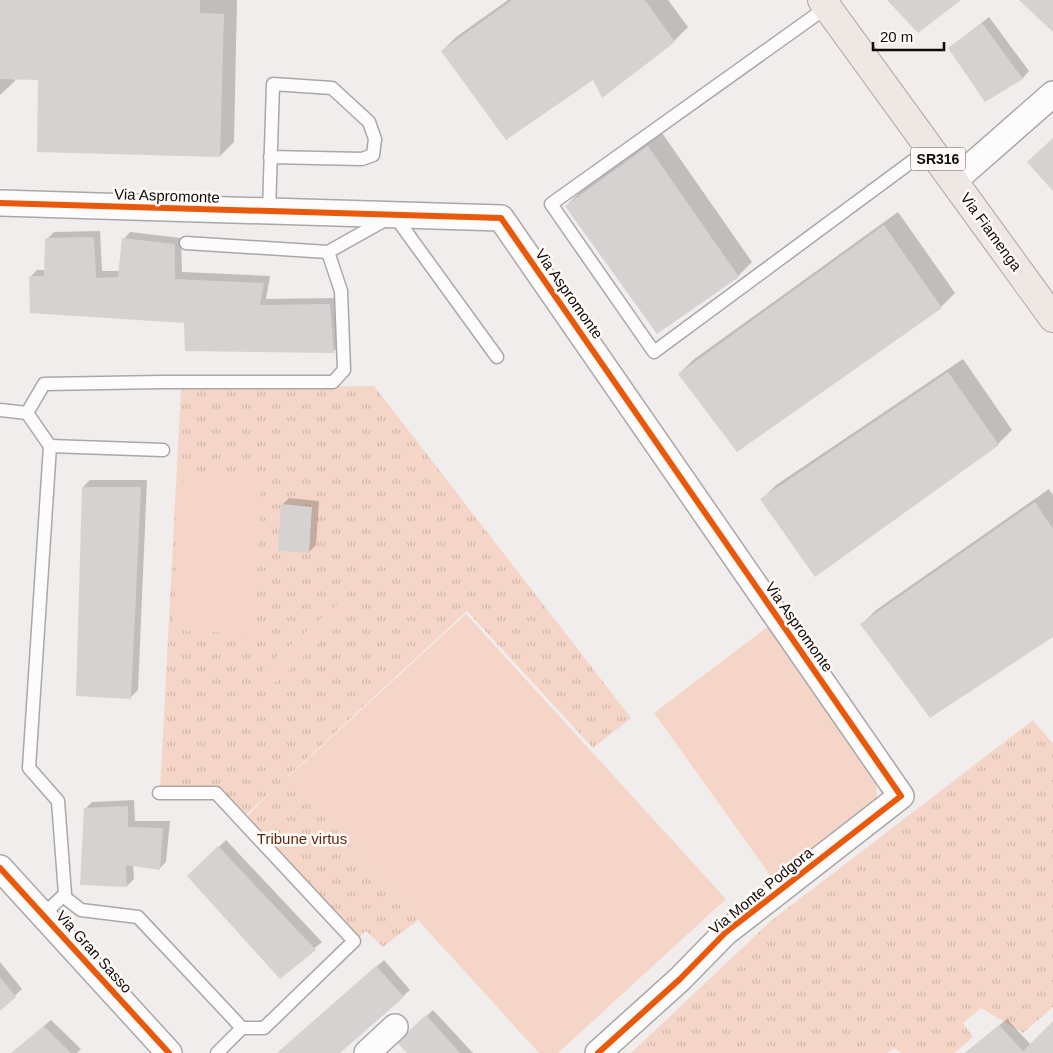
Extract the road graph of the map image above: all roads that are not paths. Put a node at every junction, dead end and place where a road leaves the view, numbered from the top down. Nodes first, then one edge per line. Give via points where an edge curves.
1 (825, 4) edge
2 (1053, 94) edge
3 (930, 148) junction
4 (270, 157) junction
5 (954, 181) junction
6 (0, 203) edge
7 (269, 211) junction
8 (394, 215) junction
9 (186, 243) dead end
10 (328, 252) junction
11 (1053, 318) edge
12 (497, 358) dead end
13 (0, 410) edge
14 (27, 413) junction
15 (50, 446) junction
16 (163, 450) dead end
17 (159, 793) dead end
18 (901, 796) joint
19 (0, 868) edge
20 (63, 896) junction
21 (44, 915) junction
22 (395, 1026) dead end
23 (242, 1028) junction
24 (370, 1052) edge
25 (169, 1053) edge
26 (218, 1053) edge
27 (598, 1053) edge

1 - 3 main road, Via Fiamenga / SR316
1 - 3 lane via 550,204 654,352
2 - 5 street
3 - 5 main road, Via Fiamenga / SR316
4 - 4 lane via 273,84 332,88 368,122 375,140 373,155 362,159
4 - 7 lane
5 - 11 main road, Via Fiamenga / SR316
6 - 7 street, Via Aspromonte
7 - 8 street, Via Aspromonte
8 - 10 lane
8 - 12 lane
8 - 18 street, Via Aspromonte via 501,218
9 - 10 lane
10 - 14 lane via 342,291 344,370 333,382 44,384
13 - 14 lane
14 - 15 lane
15 - 16 lane
15 - 20 lane via 29,768 58,801 66,894
17 - 23 lane via 216,793 354,941 264,1028
18 - 27 street, Via Monte Podgora via 725,933 680,979
19 - 21 street, Via Gran Sasso
20 - 21 lane
20 - 23 lane via 81,910 138,918
21 - 25 street, Via Gran Sasso
22 - 24 street
23 - 26 lane

